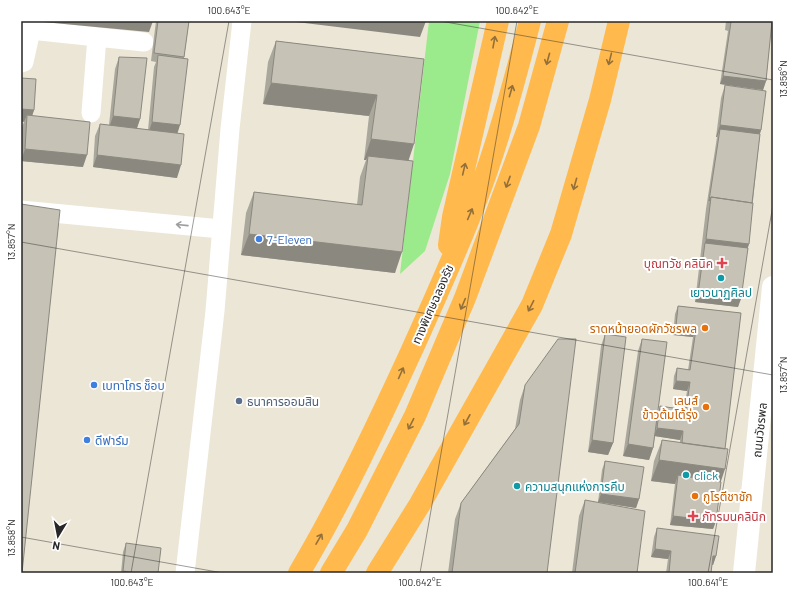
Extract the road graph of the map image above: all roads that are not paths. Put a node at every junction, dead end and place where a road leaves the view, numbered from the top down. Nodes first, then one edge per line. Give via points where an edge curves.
1 (242, 21) edge
2 (498, 21) edge
3 (530, 21) edge
4 (558, 21) edge
5 (619, 21) edge
6 (29, 27) edge
7 (97, 37) junction
8 (144, 42) dead end
9 (21, 63) edge
10 (91, 112) dead end
11 (21, 210) edge
12 (221, 229) junction
13 (444, 276) junction
14 (773, 287) edge
15 (185, 573) edge
16 (299, 573) edge
17 (331, 573) edge
18 (377, 573) edge
19 (744, 573) edge

1 - 12 street
13 -> 2 highway via 453,217
13 -> 3 highway, ทางพิเศษฉลองรัช via 475,202 502,122
4 -> 17 highway via 529,126 465,298 415,416 357,530
5 -> 18 highway via 600,100 561,234 532,305 420,504
6 - 7 street
6 - 9 street via 24,62
7 - 8 street
7 - 10 street
12 -> 11 street
12 - 15 street
16 -> 13 highway, ทางพิเศษฉลองรัช via 375,432
14 - 19 main road, ถนนวัชรพล

